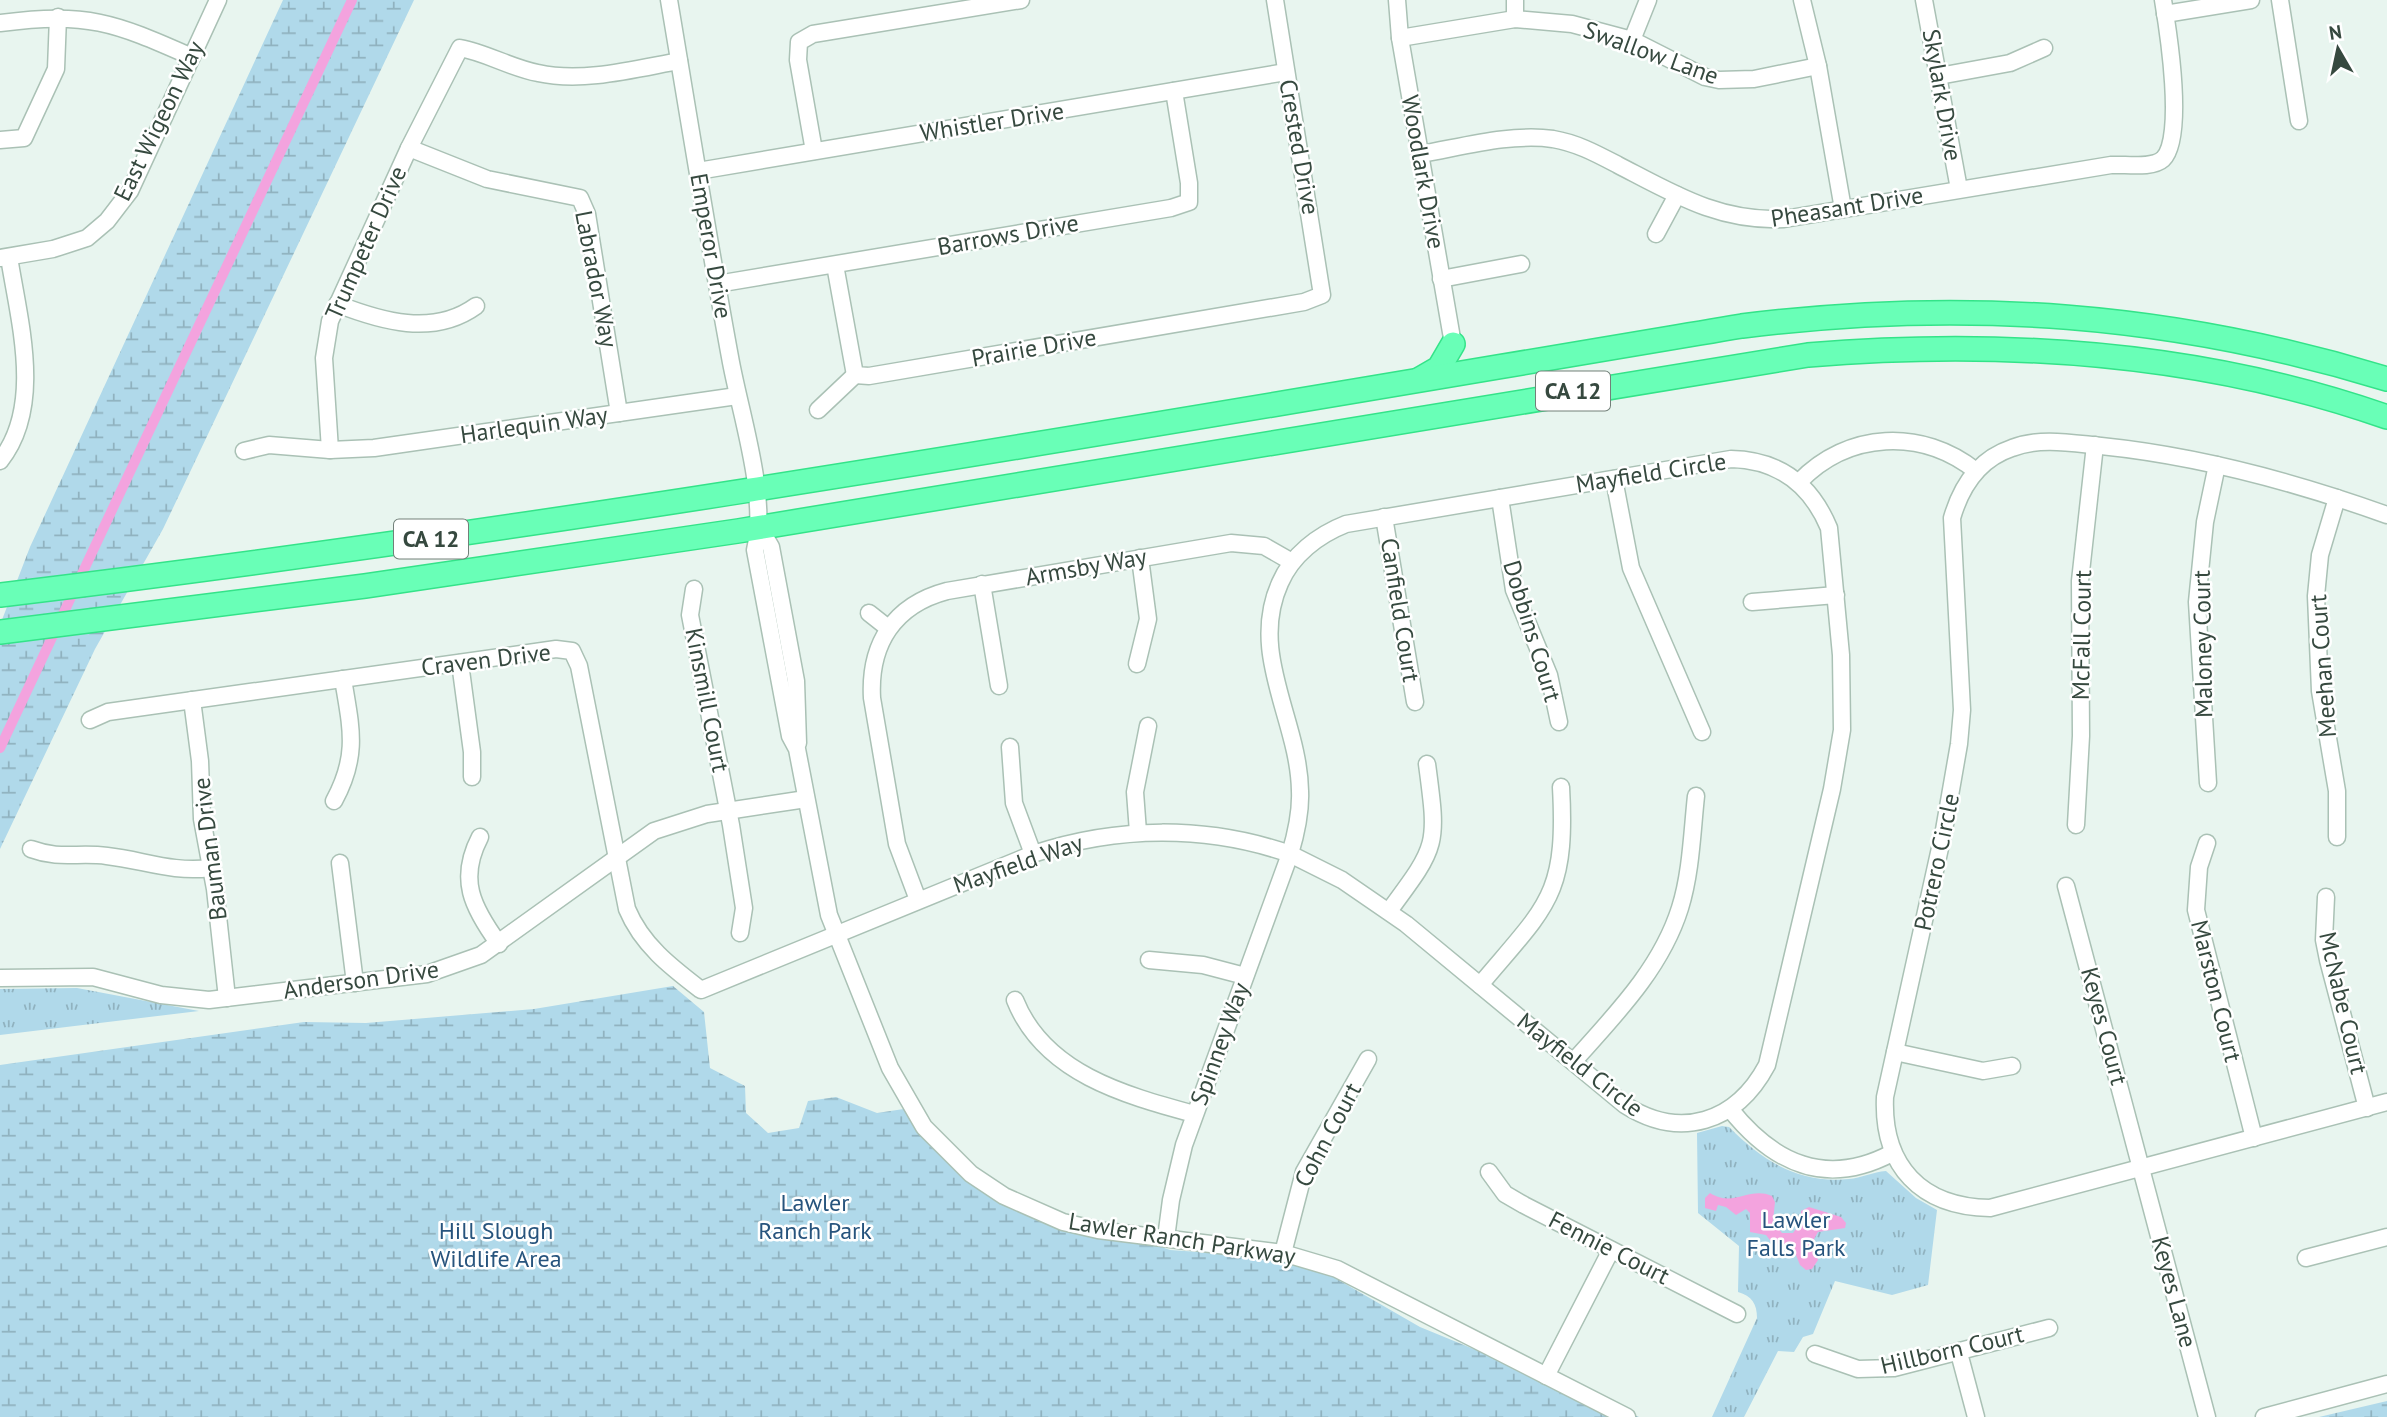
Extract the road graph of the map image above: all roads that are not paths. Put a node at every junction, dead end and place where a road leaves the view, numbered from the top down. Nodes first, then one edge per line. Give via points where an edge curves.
1 (218, 0) edge
2 (669, 0) edge
3 (1021, 0) edge
4 (1275, 0) edge
5 (1396, 0) edge
6 (1515, 0) edge
7 (1648, 0) edge
8 (1802, 0) edge
9 (1924, 0) edge
10 (2251, 0) edge
11 (2280, 0) edge
12 (2164, 7) edge
13 (58, 17) junction
14 (1515, 19) junction
15 (0, 23) edge
16 (1400, 38) junction
17 (1632, 40) junction
18 (2044, 48) dead end
19 (192, 57) junction
20 (680, 61) junction
21 (1818, 66) junction
22 (1286, 72) junction
23 (1939, 76) junction
24 (1174, 91) junction
25 (2299, 121) dead end
26 (0, 140) edge
27 (409, 148) junction
28 (814, 151) junction
29 (1420, 154) junction
30 (698, 171) junction
31 (1959, 189) junction
32 (1677, 195) junction
33 (1843, 209) junction
34 (1656, 234) dead end
35 (5, 258) edge
36 (1521, 264) dead end
37 (835, 265) junction
38 (1441, 279) junction
39 (717, 284) junction
40 (1322, 295) joint
41 (337, 304) junction
42 (476, 306) dead end
43 (1452, 344) junction
44 (1497, 368) junction
45 (855, 375) junction
46 (2387, 379) edge
47 (1415, 381) junction
48 (737, 396) junction
49 (818, 410) dead end
50 (619, 413) junction
51 (2387, 417) edge
52 (2095, 445) junction
53 (330, 450) junction
54 (244, 451) dead end
55 (0, 461) edge
56 (2217, 465) junction
57 (1976, 471) junction
58 (1614, 479) junction
59 (1799, 482) junction
60 (755, 491) junction
61 (1500, 498) junction
62 (2337, 498) junction
63 (2387, 515) edge
64 (1384, 517) junction
65 (760, 528) junction
66 (1140, 558) junction
67 (1292, 562) junction
68 (982, 584) junction
69 (694, 589) dead end
70 (0, 595) edge
71 (1836, 595) junction
72 (1752, 601) dead end
73 (869, 613) dead end
74 (888, 628) junction
75 (0, 632) edge
76 (460, 663) junction
77 (1137, 664) dead end
78 (343, 679) junction
79 (999, 686) dead end
80 (192, 700) junction
81 (1415, 702) dead end
82 (90, 720) dead end
83 (1559, 722) dead end
84 (1148, 726) dead end
85 (1702, 732) dead end
86 (1010, 747) dead end
87 (1427, 764) dead end
88 (471, 777) dead end
89 (2208, 783) dead end
90 (1561, 786) dead end
91 (1696, 796) dead end
92 (806, 799) junction
93 (334, 801) dead end
94 (728, 810) junction
95 (2076, 825) dead end
96 (1138, 832) junction
97 (480, 837) dead end
98 (2337, 837) dead end
99 (2207, 843) dead end
100 (30, 849) dead end
101 (1032, 854) junction
102 (1290, 855) junction
103 (616, 856) junction
104 (340, 863) dead end
105 (210, 868) junction
106 (2066, 886) dead end
107 (2326, 897) dead end
108 (918, 900) junction
109 (1388, 911) junction
110 (740, 933) dead end
111 (836, 934) junction
112 (499, 943) junction
113 (1149, 960) dead end
114 (1245, 976) junction
115 (0, 978) edge
116 (355, 983) junction
117 (1480, 985) junction
118 (227, 998) junction
119 (1015, 1000) dead end
120 (1895, 1052) junction
121 (1368, 1059) dead end
122 (1573, 1062) junction
123 (2012, 1066) dead end
124 (2387, 1102) edge
125 (2367, 1108) junction
126 (1730, 1109) junction
127 (1194, 1114) junction
128 (2254, 1138) junction
129 (1892, 1153) junction
130 (2141, 1167) junction
131 (1489, 1172) dead end
132 (2387, 1237) edge
133 (1166, 1238) junction
134 (1611, 1250) junction
135 (1283, 1253) junction
136 (2306, 1258) dead end
137 (1737, 1314) dead end
138 (2049, 1328) dead end
139 (1959, 1353) junction
140 (1815, 1354) dead end
141 (1546, 1376) junction
142 (2387, 1384) edge
143 (1627, 1417) edge
144 (1976, 1417) edge
145 (2207, 1417) edge
146 (2264, 1417) edge

1 - 19 street, East Wigeon Way
2 - 20 street, Emperor Drive
3 - 28 street via 813,34 799,42
4 - 22 street, Crested Drive
5 - 16 street, Woodlark Drive
6 - 14 street
7 - 17 street
8 - 21 street
9 - 23 street, Skylark Drive
10 - 12 street
11 - 25 street
12 - 31 street, Pheasant Drive via 2173,139 2163,159 2154,164 2111,165
13 - 15 street
13 - 19 street via 106,22
13 - 26 street via 56,69 24,138
14 - 16 street, Swallow Lane
14 - 17 street, Swallow Lane via 1572,24
16 - 29 street, Woodlark Drive
17 - 21 street, Swallow Lane via 1719,80 1754,79
18 - 23 street via 2010,63
19 - 35 street, East Wigeon Way via 130,191 107,222 87,238
20 - 27 street, Trumpeter Drive via 566,76 516,68 460,48
20 - 30 street, Emperor Drive
21 - 33 street
22 - 24 street, Whistler Drive
22 - 40 street, Crested Drive
23 - 31 street, Skylark Drive
24 - 28 street, Whistler Drive
24 - 37 street, Barrows Drive via 1189,202
27 - 41 street, Trumpeter Drive
27 - 50 street, Labrador Way via 486,179 580,198 587,214
28 - 30 street, Whistler Drive
29 - 32 street, Pheasant Drive via 1519,138 1555,140 1580,146
29 - 38 street, Woodlark Drive
30 - 39 street, Emperor Drive
31 - 33 street, Pheasant Drive
32 - 33 street, Pheasant Drive via 1733,217 1757,220
32 - 34 street
35 - 55 street via 26,400 17,434
36 - 38 street
37 - 39 street, Barrows Drive
37 - 45 street
38 - 43 street, Woodlark Drive
39 - 48 street, Emperor Drive
40 - 45 street, Prairie Drive via 1304,302
41 - 42 street via 382,320 420,324 449,320
41 - 53 street, Trumpeter Drive via 325,338 324,358
43 - 44 highway via 1466,359
43 - 47 highway via 1439,368
44 - 46 highway, CA 12 via 1805,318 1961,310 2168,327 2285,350
44 - 47 highway, CA 12
45 - 49 street
47 - 60 highway, CA 12
48 - 50 street, Harlequin Way
48 - 60 street, Emperor Drive
50 - 53 street, Harlequin Way via 374,448
51 - 65 highway, CA 12 via 2277,386 2151,362 2027,349 1864,350 1747,362
52 - 56 street, Potrero Circle
52 - 57 street, Potrero Circle via 2047,440 2027,443 2009,448
52 - 95 street, McFall Court via 2080,580 2081,736
53 - 54 street, Harlequin Way via 270,445
56 - 62 street, Potrero Circle
56 - 89 street, Maloney Court via 2205,522 2197,602
57 - 59 street via 1927,444 1886,440 1827,458
57 - 120 street, Potrero Circle via 1952,518 1962,710 1955,776
58 - 59 street, Mayfield Circle via 1739,459 1766,463
58 - 61 street, Mayfield Circle
58 - 85 street via 1631,568
59 - 71 street, Mayfield Circle via 1821,509 1829,528
60 - 65 street, Lawler Ranch Parkway
60 - 70 highway, CA 12 via 451,537
61 - 64 street, Mayfield Circle
61 - 83 street, Dobbins Court via 1514,590 1549,675
62 - 63 street, Potrero Circle
62 - 98 street, Meehan Court via 2320,555 2316,596 2322,710 2337,791
64 - 67 street, Mayfield Circle via 1332,530
64 - 81 street, Canfield Court
65 - 75 highway, CA 12 via 503,567
65 - 92 street, Lawler Ranch Parkway via 771,547 796,681 797,748
66 - 67 street, Armsby Way via 1240,543 1264,546
66 - 68 street, Armsby Way
66 - 77 street via 1148,619
67 - 102 street, Mayfield Circle via 1274,595 1268,628 1300,790
68 - 74 street, Armsby Way via 929,595
68 - 79 street
69 - 94 street, Kinsmill Court via 690,615
71 - 72 street
71 - 126 street, Mayfield Circle via 1843,705 1832,789 1776,1040 1757,1084
73 - 74 street
74 - 108 street, Armsby Way via 873,662 872,698 897,844
76 - 78 street, Craven Drive
76 - 88 street
76 - 103 street, Craven Drive via 556,649 572,651 579,666
78 - 80 street, Craven Drive
78 - 93 street via 352,759
80 - 82 street, Craven Drive via 108,712
80 - 105 street, Bauman Drive
84 - 96 street via 1135,792
86 - 101 street via 1014,803
87 - 109 street via 1434,810 1430,853
90 - 117 street via 1563,847 1555,885 1528,929
91 - 122 street via 1686,886 1671,934 1644,978
92 - 94 street, Anderson Drive
92 - 111 street, Lawler Ranch Parkway via 821,885
94 - 103 street, Anderson Drive via 654,831
94 - 110 street, Kinsmill Court via 744,908
96 - 101 street, Mayfield Way via 1086,839
96 - 102 street, Mayfield Way via 1212,835
97 - 112 street via 467,873 480,912
99 - 128 street, Marston Court via 2199,867 2196,910
100 - 105 street via 53,857 107,856 178,870
101 - 108 street, Mayfield Way
102 - 109 street, Mayfield Circle via 1342,880
102 - 114 street, Spinney Way
103 - 111 street, Mayfield Way via 635,928 701,990
103 - 112 street, Anderson Drive
104 - 116 street
105 - 118 street, Bauman Drive
106 - 130 street, Keyes Court
107 - 125 street, McNabe Court via 2324,940
108 - 111 street, Mayfield Way
109 - 117 street, Mayfield Circle
111 - 133 street, Lawler Ranch Parkway via 890,1068 925,1127 971,1174 1032,1210 1098,1230
112 - 116 street, Anderson Drive via 457,966
113 - 114 street via 1203,965
114 - 127 street, Spinney Way
115 - 118 street, Anderson Drive via 93,977 187,999
116 - 118 street, Anderson Drive
117 - 122 street, Mayfield Circle
119 - 127 street via 1033,1036 1067,1066
120 - 123 street via 1983,1072
120 - 129 street, Potrero Circle via 1884,1116
121 - 135 street, Cohn Court via 1304,1172
122 - 126 street, Mayfield Circle via 1625,1105 1659,1122 1695,1123
124 - 125 street, Potrero Circle
125 - 128 street, Potrero Circle
126 - 129 street via 1758,1142 1798,1164 1839,1169 1863,1166
127 - 133 street, Spinney Way via 1176,1174
128 - 130 street, Potrero Circle
129 - 130 street, Potrero Circle via 1928,1193 1969,1208 1990,1208
130 - 145 street, Keyes Lane
131 - 134 street, Fennie Court via 1505,1194
132 - 136 street
133 - 135 street, Lawler Ranch Parkway
134 - 137 street, Fennie Court
134 - 141 street
135 - 141 street, Lawler Ranch Parkway via 1337,1269
138 - 139 street, Hillborn Court
139 - 140 street, Hillborn Court via 1879,1369 1858,1368
139 - 144 street
141 - 143 street, Lawler Ranch Parkway
142 - 146 street

